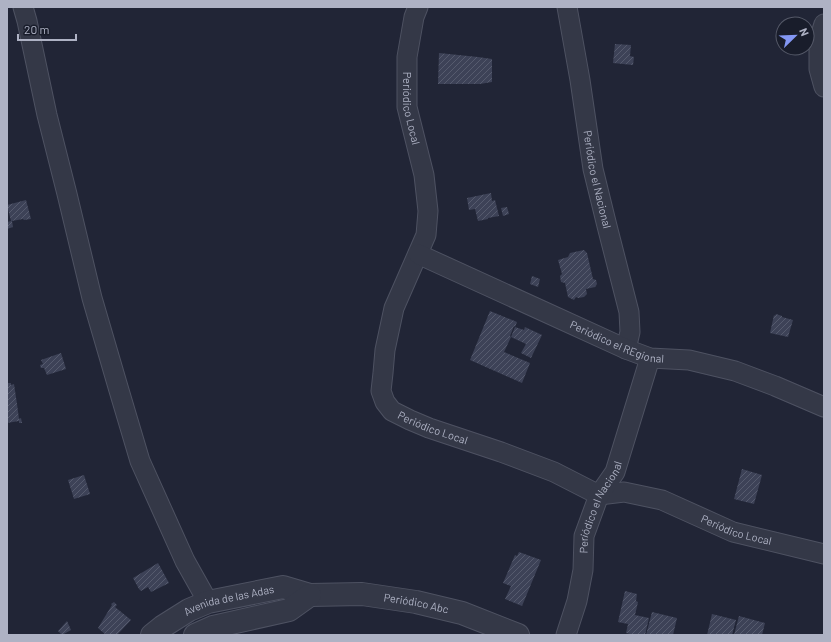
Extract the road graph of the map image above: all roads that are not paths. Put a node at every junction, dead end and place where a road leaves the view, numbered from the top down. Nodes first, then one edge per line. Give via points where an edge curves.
1 (23, 7) edge
2 (418, 7) edge
3 (567, 7) edge
4 (824, 24) edge
5 (824, 87) edge
6 (418, 254) junction
7 (626, 349) junction
8 (650, 358) junction
9 (824, 407) edge
10 (600, 495) junction
11 (824, 554) edge
12 (310, 595) junction
13 (208, 602) junction
14 (152, 635) edge
15 (195, 635) edge
16 (518, 635) edge
17 (566, 635) edge

1 - 13 street via 92,298 140,460 185,561
2 - 6 street, Periódico Local via 406,57 407,107 424,175 428,211 426,235
3 - 7 street, Periódico el Nacional via 593,169 629,312 630,332
4 - 5 street via 819,40 820,69
6 - 7 street, Periódico el REgional
6 - 10 street, Periódico Local via 394,308 385,350 381,391 392,412 429,428 554,472
7 - 8 street, Periódico el REgional
8 - 9 street, Periódico el REgional via 689,360 735,371
8 - 10 street, Periódico el Nacional via 615,472
10 - 11 street, Periódico Local via 624,492 662,500 733,532
10 - 17 street, Periódico el Nacional via 584,536 583,570 577,601
12 - 13 street, Avenida de las Adas via 283,586
12 - 15 street, Avenida de las Adas via 289,610 213,627
12 - 16 street, Periódico Abc via 362,594 416,602 462,613
13 - 14 street, Avenida de las Adas via 189,610

